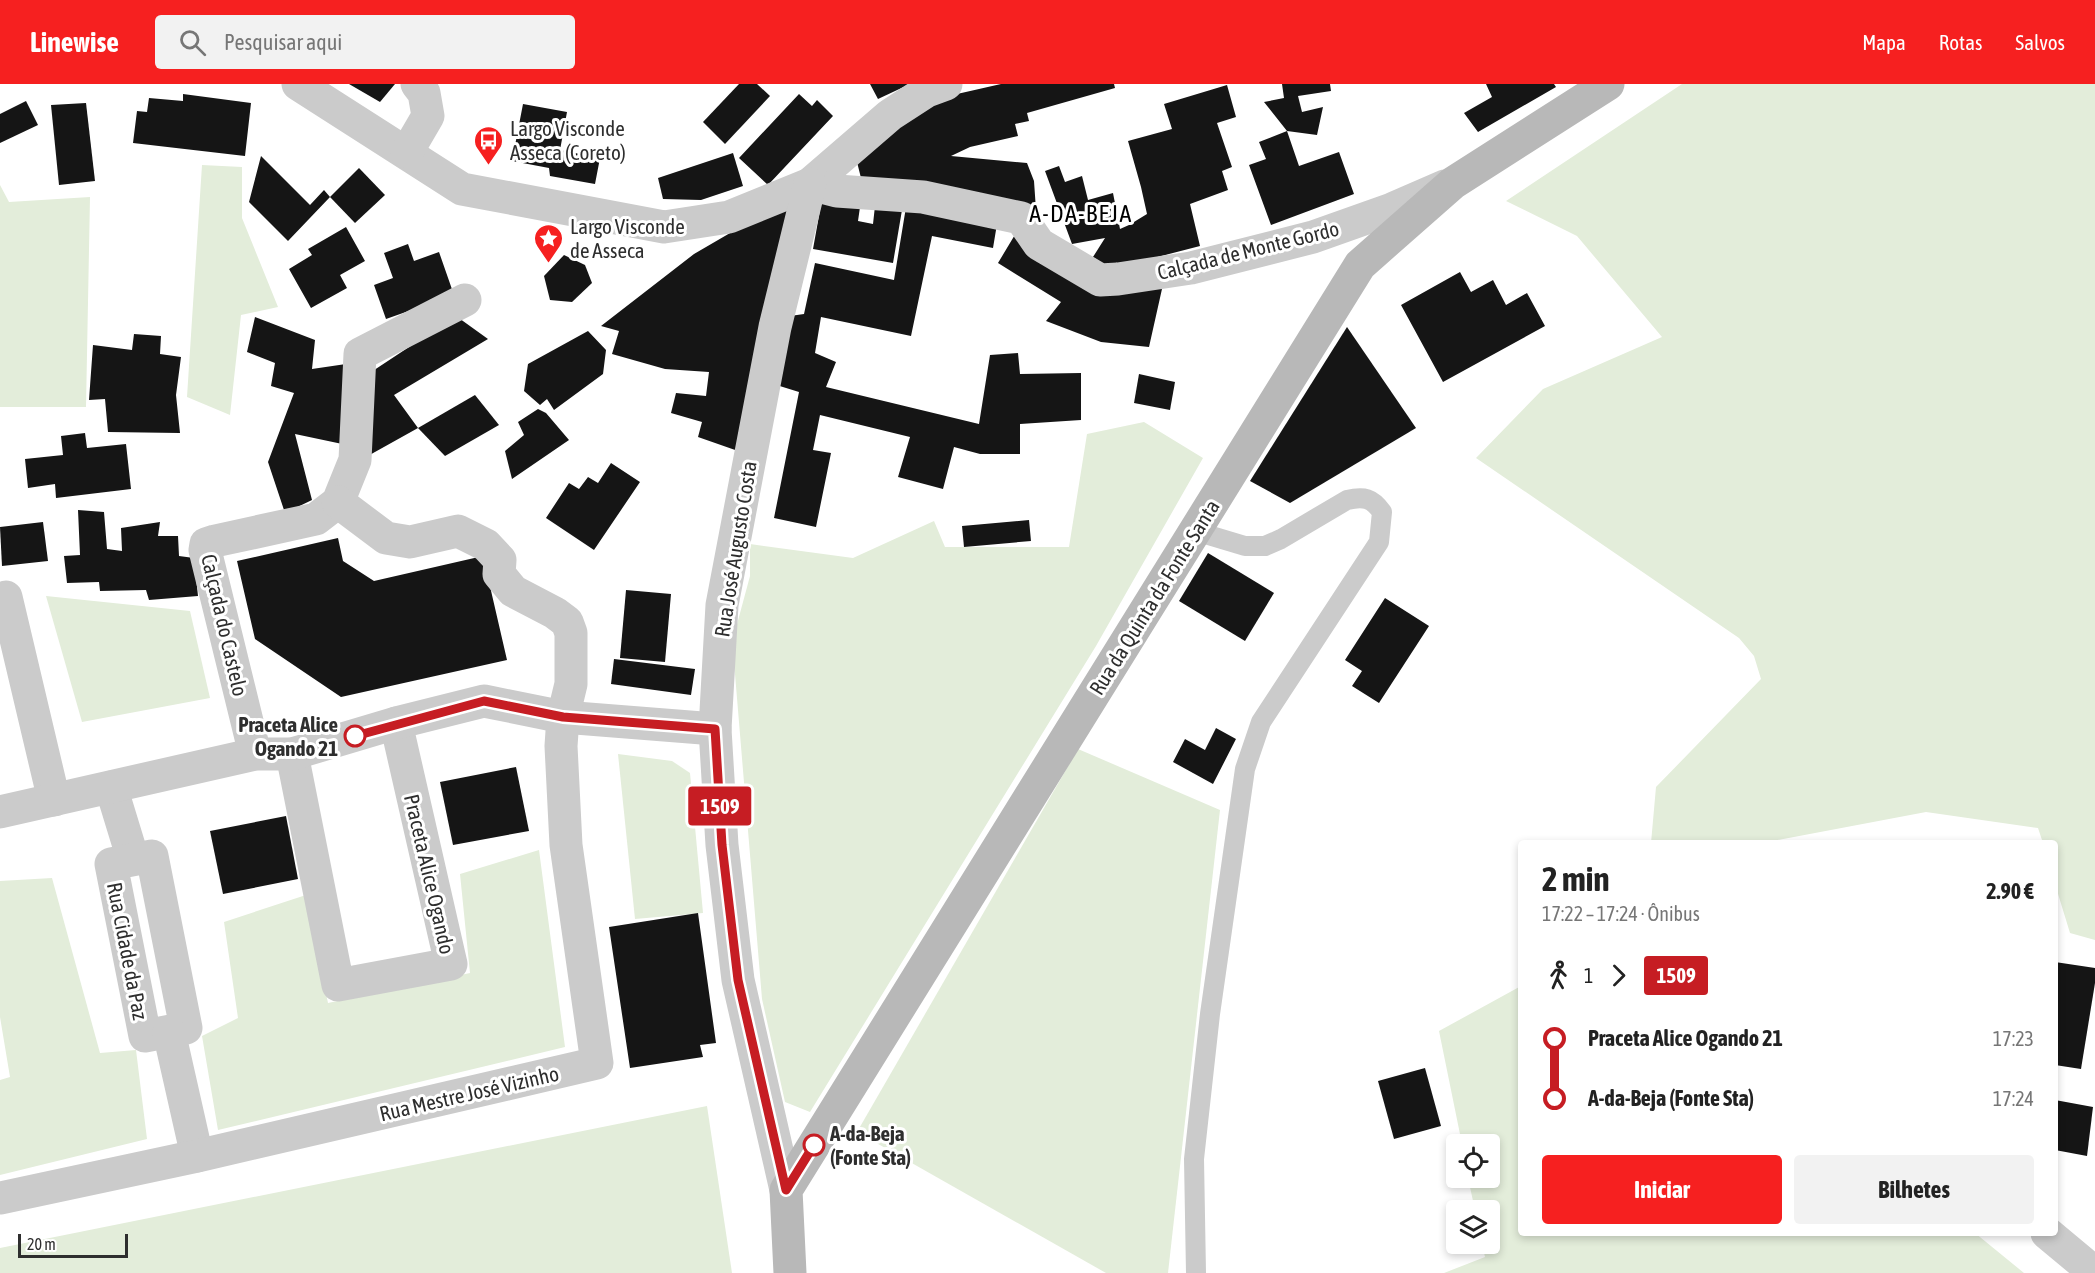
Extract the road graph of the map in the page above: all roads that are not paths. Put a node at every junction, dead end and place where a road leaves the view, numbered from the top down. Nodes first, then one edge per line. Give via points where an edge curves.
1 (298, 84) edge
2 (417, 84) edge
3 (946, 84) edge
4 (1608, 84) edge
5 (407, 152) junction
6 (1453, 183) junction
7 (810, 184) junction
8 (465, 300) dead end
9 (338, 502) junction
10 (1195, 531) junction
11 (6, 597) dead end
12 (563, 717) junction
13 (396, 723) junction
14 (715, 729) junction
15 (255, 754) junction
16 (292, 754) junction
17 (111, 787) junction
18 (54, 800) junction
19 (0, 812) edge
20 (197, 1156) junction
21 (786, 1190) junction
22 (0, 1198) edge
23 (2051, 1236) edge
24 (790, 1273) edge
25 (1196, 1273) edge
26 (2095, 1273) edge

1 - 5 street
2 - 5 street via 424,93 428,116
3 - 7 street via 927,91 890,115
4 - 6 street, Rua da Quinta da Fonte Santa
5 - 7 street via 462,189 664,227 729,217
6 - 7 street, Calçada de Monte Gordo via 1313,237 1191,268 1109,280 1100,280 1040,244 1022,218 923,197 837,191
6 - 10 street, Rua da Quinta da Fonte Santa via 1360,265
7 - 14 street, Rua José Augusto Costa via 775,327 722,605
8 - 9 street via 360,354 355,460
9 - 12 street via 386,538 411,542 458,531 486,544 500,560 499,574 513,591 567,622 571,633 571,684
9 - 15 street, Calçada do Castelo via 316,519 206,544
10 - 21 street, Rua da Quinta da Fonte Santa
10 - 25 lane via 1245,546 1265,546 1347,500 1369,498 1382,512 1379,542 1261,722 1245,769 1194,1159
11 - 18 street
12 - 13 street via 484,701
12 - 14 street
12 - 20 street, Rua Mestre José Vizinho via 566,845 597,1063
13 - 16 street
13 - 16 street, Praceta Alice Ogando via 451,964 338,986
14 - 21 street, Rua José Augusto Costa via 722,845 738,980
15 - 16 street
15 - 17 street
17 - 18 street
17 - 20 street, Rua Cidade da Paz via 133,860 152,856 186,1028 169,1032
18 - 19 street
20 - 22 street, Rua Mestre José Vizinho
21 - 24 street, Rua José Augusto Costa
23 - 26 street

